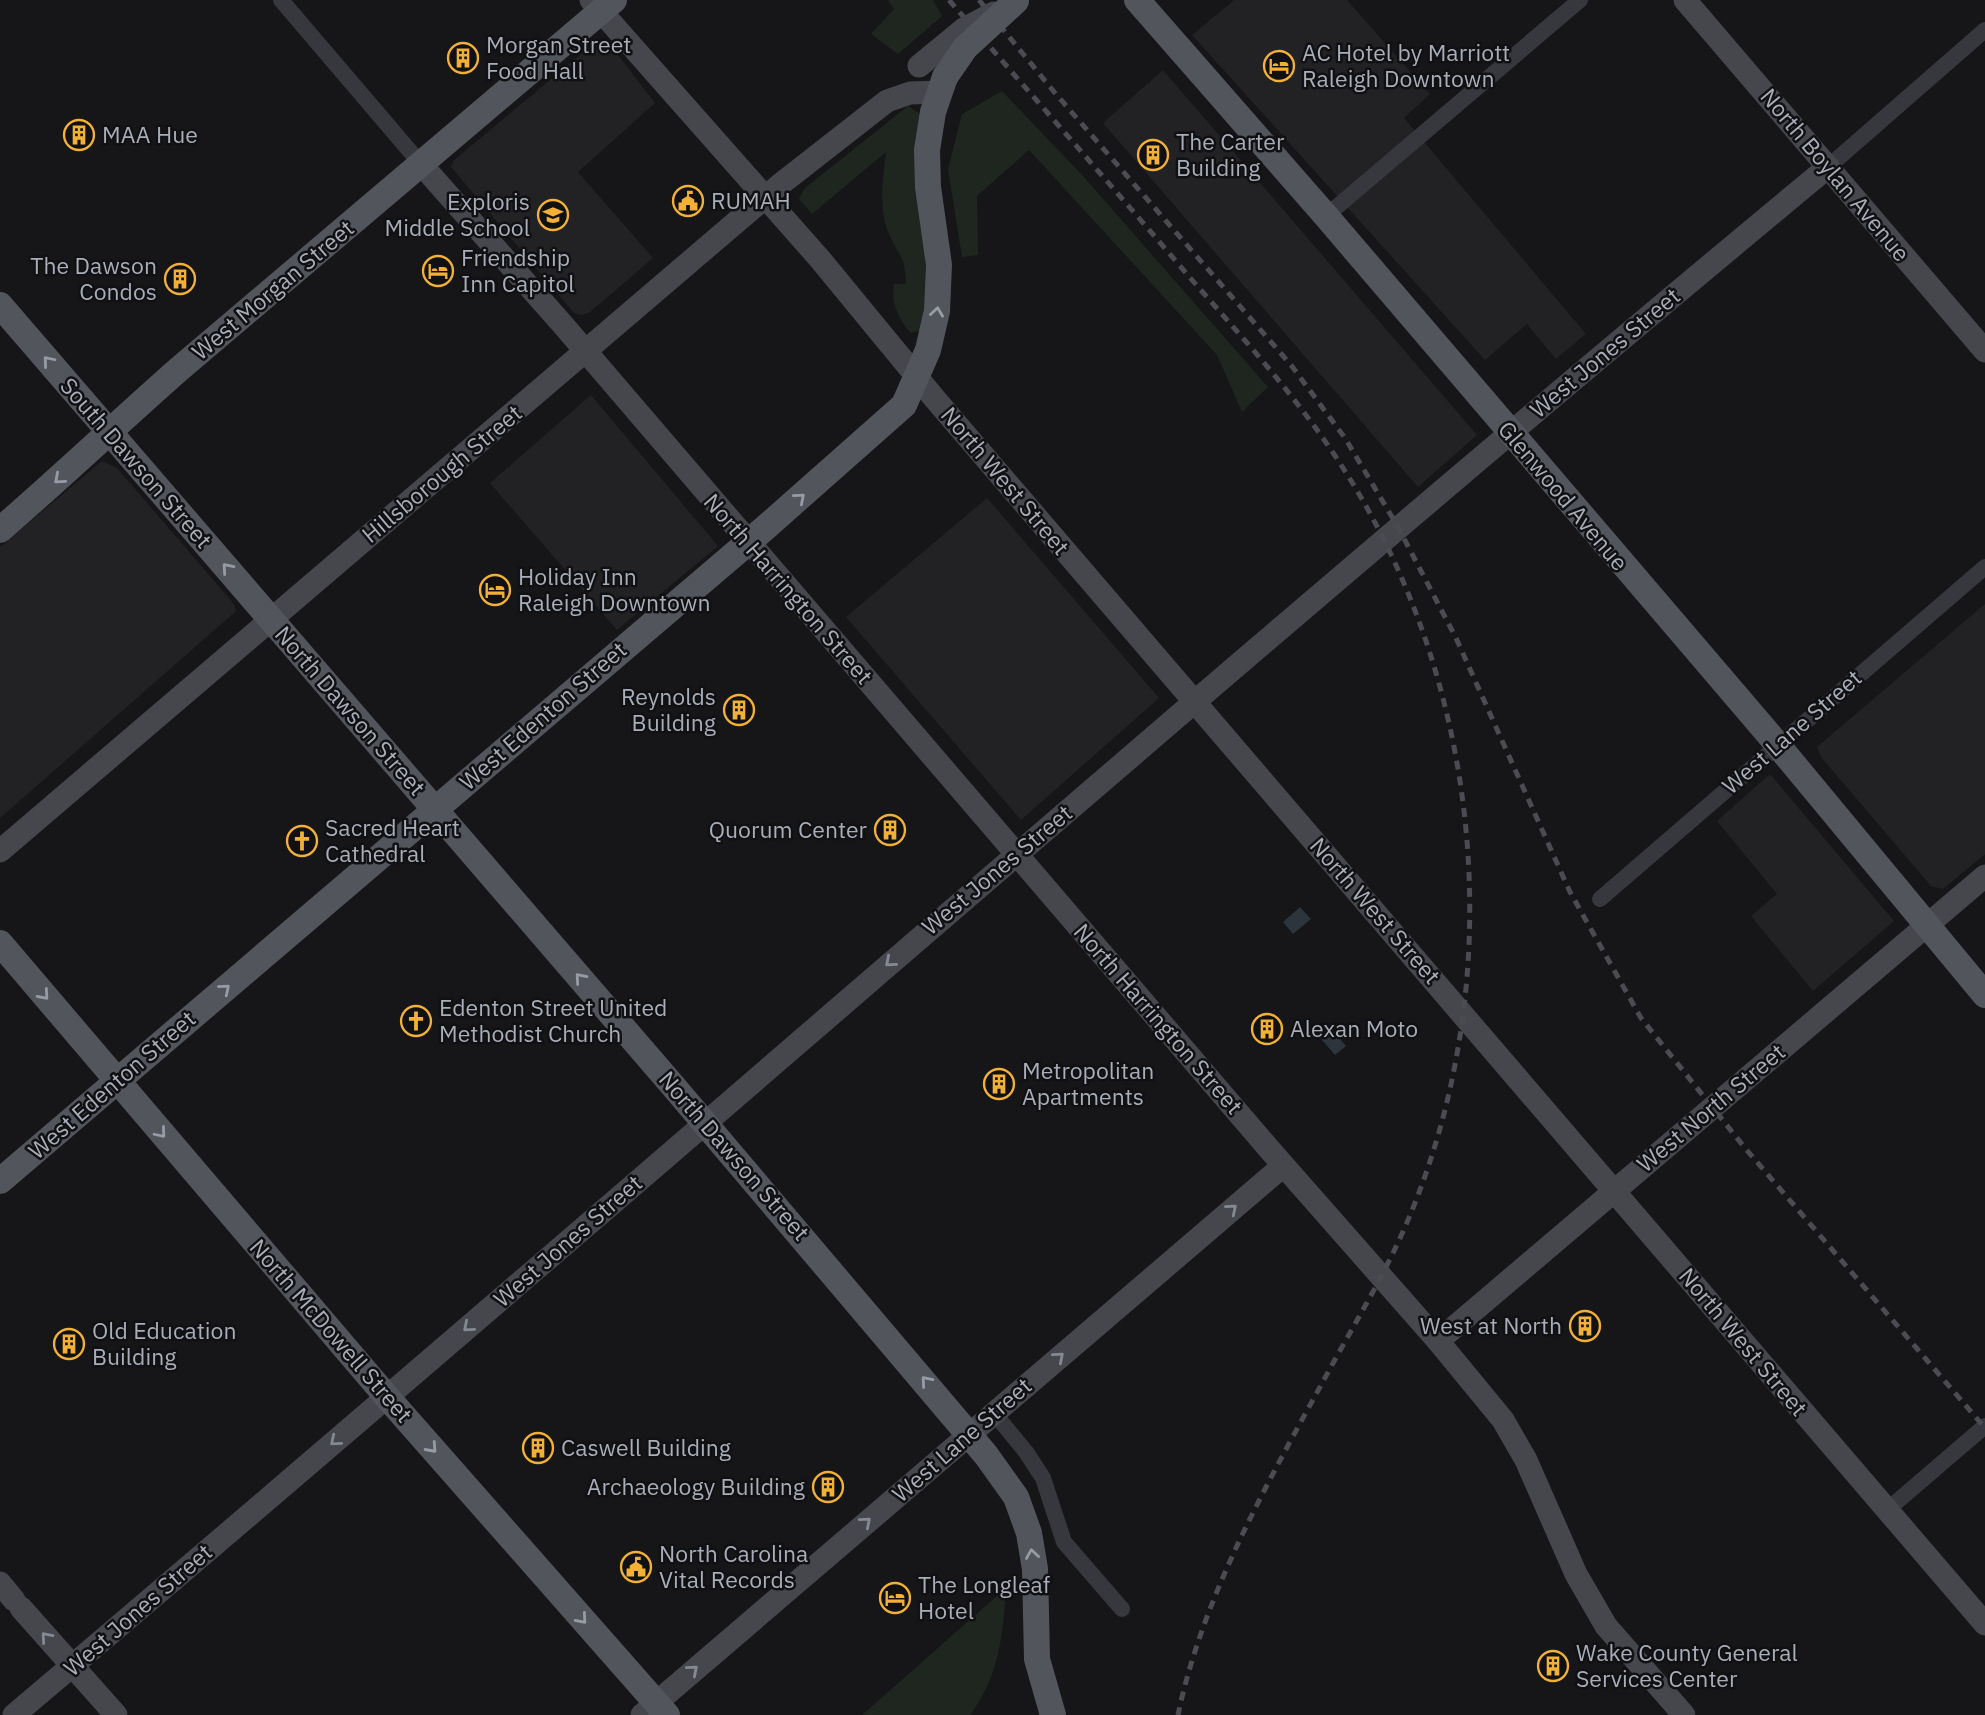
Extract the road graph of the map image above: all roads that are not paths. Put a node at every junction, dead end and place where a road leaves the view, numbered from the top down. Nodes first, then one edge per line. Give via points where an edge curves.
1 (281, 0) edge
2 (1137, 0) edge
3 (1580, 0) edge
4 (1685, 0) edge
5 (1016, 1) edge
6 (602, 4) edge
7 (1985, 30) edge
8 (940, 92) junction
9 (887, 101) junction
10 (421, 163) junction
11 (1828, 167) junction
12 (764, 199) junction
13 (1326, 216) junction
14 (0, 305) edge
15 (1985, 351) edge
16 (584, 353) junction
17 (918, 377) junction
18 (108, 432) junction
19 (1509, 433) junction
20 (0, 530) edge
21 (748, 542) junction
22 (1985, 567) edge
23 (271, 620) junction
24 (1195, 704) junction
25 (1777, 746) junction
26 (435, 810) junction
27 (0, 851) edge
28 (1016, 853) junction
29 (1985, 876) edge
30 (1600, 899) dead end
31 (1925, 926) junction
32 (0, 943) edge
33 (1985, 995) edge
34 (117, 1081) junction
35 (705, 1123) junction
36 (1283, 1166) junction
37 (0, 1181) edge
38 (1615, 1190) junction
39 (1438, 1341) junction
40 (387, 1397) junction
41 (994, 1413) junction
42 (1985, 1426) edge
43 (970, 1433) junction
44 (1886, 1510) junction
45 (12, 1597) edge
46 (1122, 1609) dead end
47 (1985, 1624) edge
48 (72, 1666) junction
49 (655, 1711) edge
50 (14, 1715) edge
51 (116, 1715) edge
52 (1053, 1715) edge
53 (1684, 1715) edge

1 - 10 street
2 - 13 main road, Glenwood Avenue
3 - 13 street
4 - 11 street, North Boylan Avenue
5 - 8 main road, Hillsborough Street, bridge via 965,48
5 - 9 street, Hillsborough Street, bridge via 964,29 901,81
6 - 10 main road, West Morgan Street
6 - 12 street, North West Street
7 - 11 street, West Jones Street
8 - 9 street, Hillsborough Street via 910,93
17 -> 8 main road, West Edenton Street via 938,300 939,265 927,162
9 - 12 street, Hillsborough Street
10 - 16 street, North Harrington Street
10 - 18 main road, West Morgan Street
11 - 15 street, North Boylan Avenue
11 - 19 street, West Jones Street
12 - 16 street, Hillsborough Street
12 - 17 street, North West Street
13 - 19 main road, Glenwood Avenue
18 -> 14 main road, South Dawson Street
16 - 21 street, North Harrington Street
16 - 23 street, Hillsborough Street
21 -> 17 main road, West Edenton Street via 887,422 904,405
17 - 24 street, North West Street
18 -> 20 main road, West Morgan Street
23 -> 18 main road, South Dawson Street
19 - 24 street, West Jones Street
19 - 25 main road, Glenwood Avenue
21 - 26 main road, West Edenton Street
21 - 28 street, North Harrington Street
22 - 25 street, West Lane Street
23 - 26 main road, North Dawson Street
23 - 27 street, Hillsborough Street
24 - 28 street, West Jones Street
24 - 38 street, North West Street
25 - 30 street, West Lane Street
25 - 31 main road, Glenwood Avenue
34 -> 26 main road, West Edenton Street
35 -> 26 main road, North Dawson Street
28 -> 35 street, West Jones Street
28 - 36 street, North Harrington Street
29 - 31 street, West North Street
31 - 33 main road, Glenwood Avenue
31 - 38 street, West North Street
32 -> 34 main road, North McDowell Street
34 - 37 main road, West Edenton Street
34 -> 40 main road, North McDowell Street
35 -> 40 street, West Jones Street
43 -> 35 main road, North Dawson Street
36 - 39 street, North Harrington Street
41 -> 36 street, West Lane Street
38 - 39 street, West North Street
38 - 44 street, North West Street
39 - 53 street, North Harrington Street via 1503,1420 1526,1460 1576,1574 1606,1626
40 -> 48 street, West Jones Street
40 -> 49 main road, North McDowell Street
41 - 43 street, West Lane Street
41 - 46 street via 1043,1478 1064,1542
42 - 44 street
49 -> 43 street, West Lane Street
52 -> 43 main road, North Dawson Street via 1037,1659 1035,1569 1029,1533 1016,1497
44 - 47 street, North West Street
48 -> 45 street
48 - 50 street, West Jones Street
48 - 51 street

